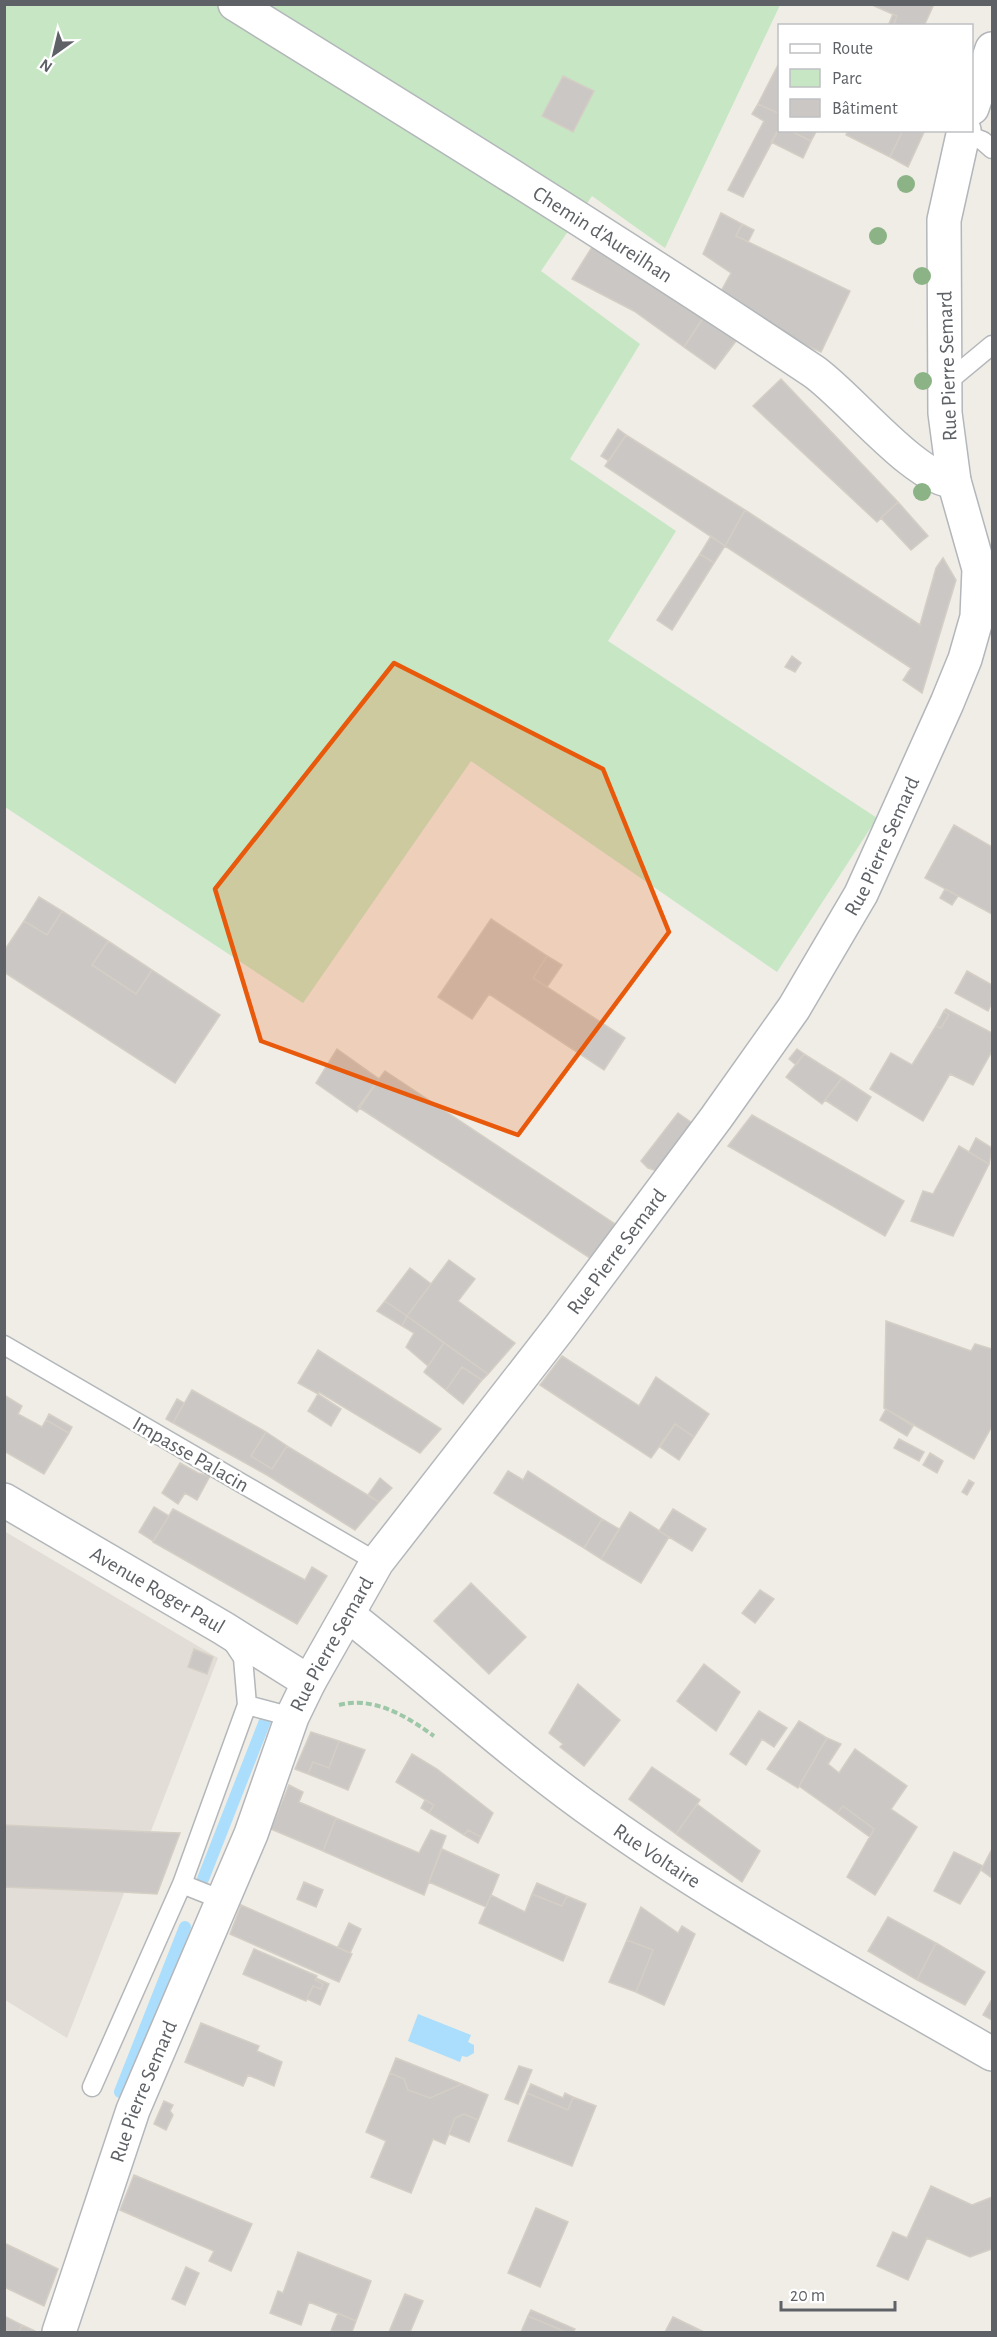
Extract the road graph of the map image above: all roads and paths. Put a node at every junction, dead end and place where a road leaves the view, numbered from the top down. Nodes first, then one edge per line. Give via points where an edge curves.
1 (234, 4) edge
2 (993, 49) edge
3 (973, 105) edge
4 (973, 131) edge
5 (964, 132) edge
6 (993, 149) edge
7 (993, 345) edge
8 (945, 384) junction
9 (954, 481) junction
10 (4, 1345) edge
11 (4, 1500) edge
12 (377, 1562) junction
13 (348, 1615) junction
14 (223, 1628) junction
15 (309, 1682) junction
16 (247, 1705) junction
17 (292, 1717) junction
18 (182, 1884) junction
19 (222, 1900) junction
20 (993, 2054) edge
21 (92, 2086) dead end
22 (59, 2332) edge

1 - 9 main road, Chemin d'Aureilhan via 545,195 807,367 915,463 946,481
2 - 3 main road, Rue Pierre Semard
4 - 6 lane
5 - 8 main road, Rue Pierre Semard via 944,220
7 - 8 lane
8 - 9 main road, Rue Pierre Semard
9 - 12 main road, Rue Pierre Semard via 979,569 977,617 965,659 931,742 861,894 794,1008 716,1118
10 - 12 lane, Impasse Palacin
11 - 14 main road, Avenue Roger Paul
12 - 13 main road, Rue Pierre Semard
13 - 15 main road, Rue Pierre Semard
13 - 20 main road, Rue Voltaire via 603,1819 700,1884
14 - 15 main road, Avenue Roger Paul
14 - 16 lane via 243,1658
15 - 17 main road, Rue Pierre Semard
16 - 17 lane
16 - 18 lane
17 - 19 main road, Rue Pierre Semard via 252,1834
18 - 19 lane
18 - 21 lane
19 - 22 main road, Rue Pierre Semard via 133,2110

